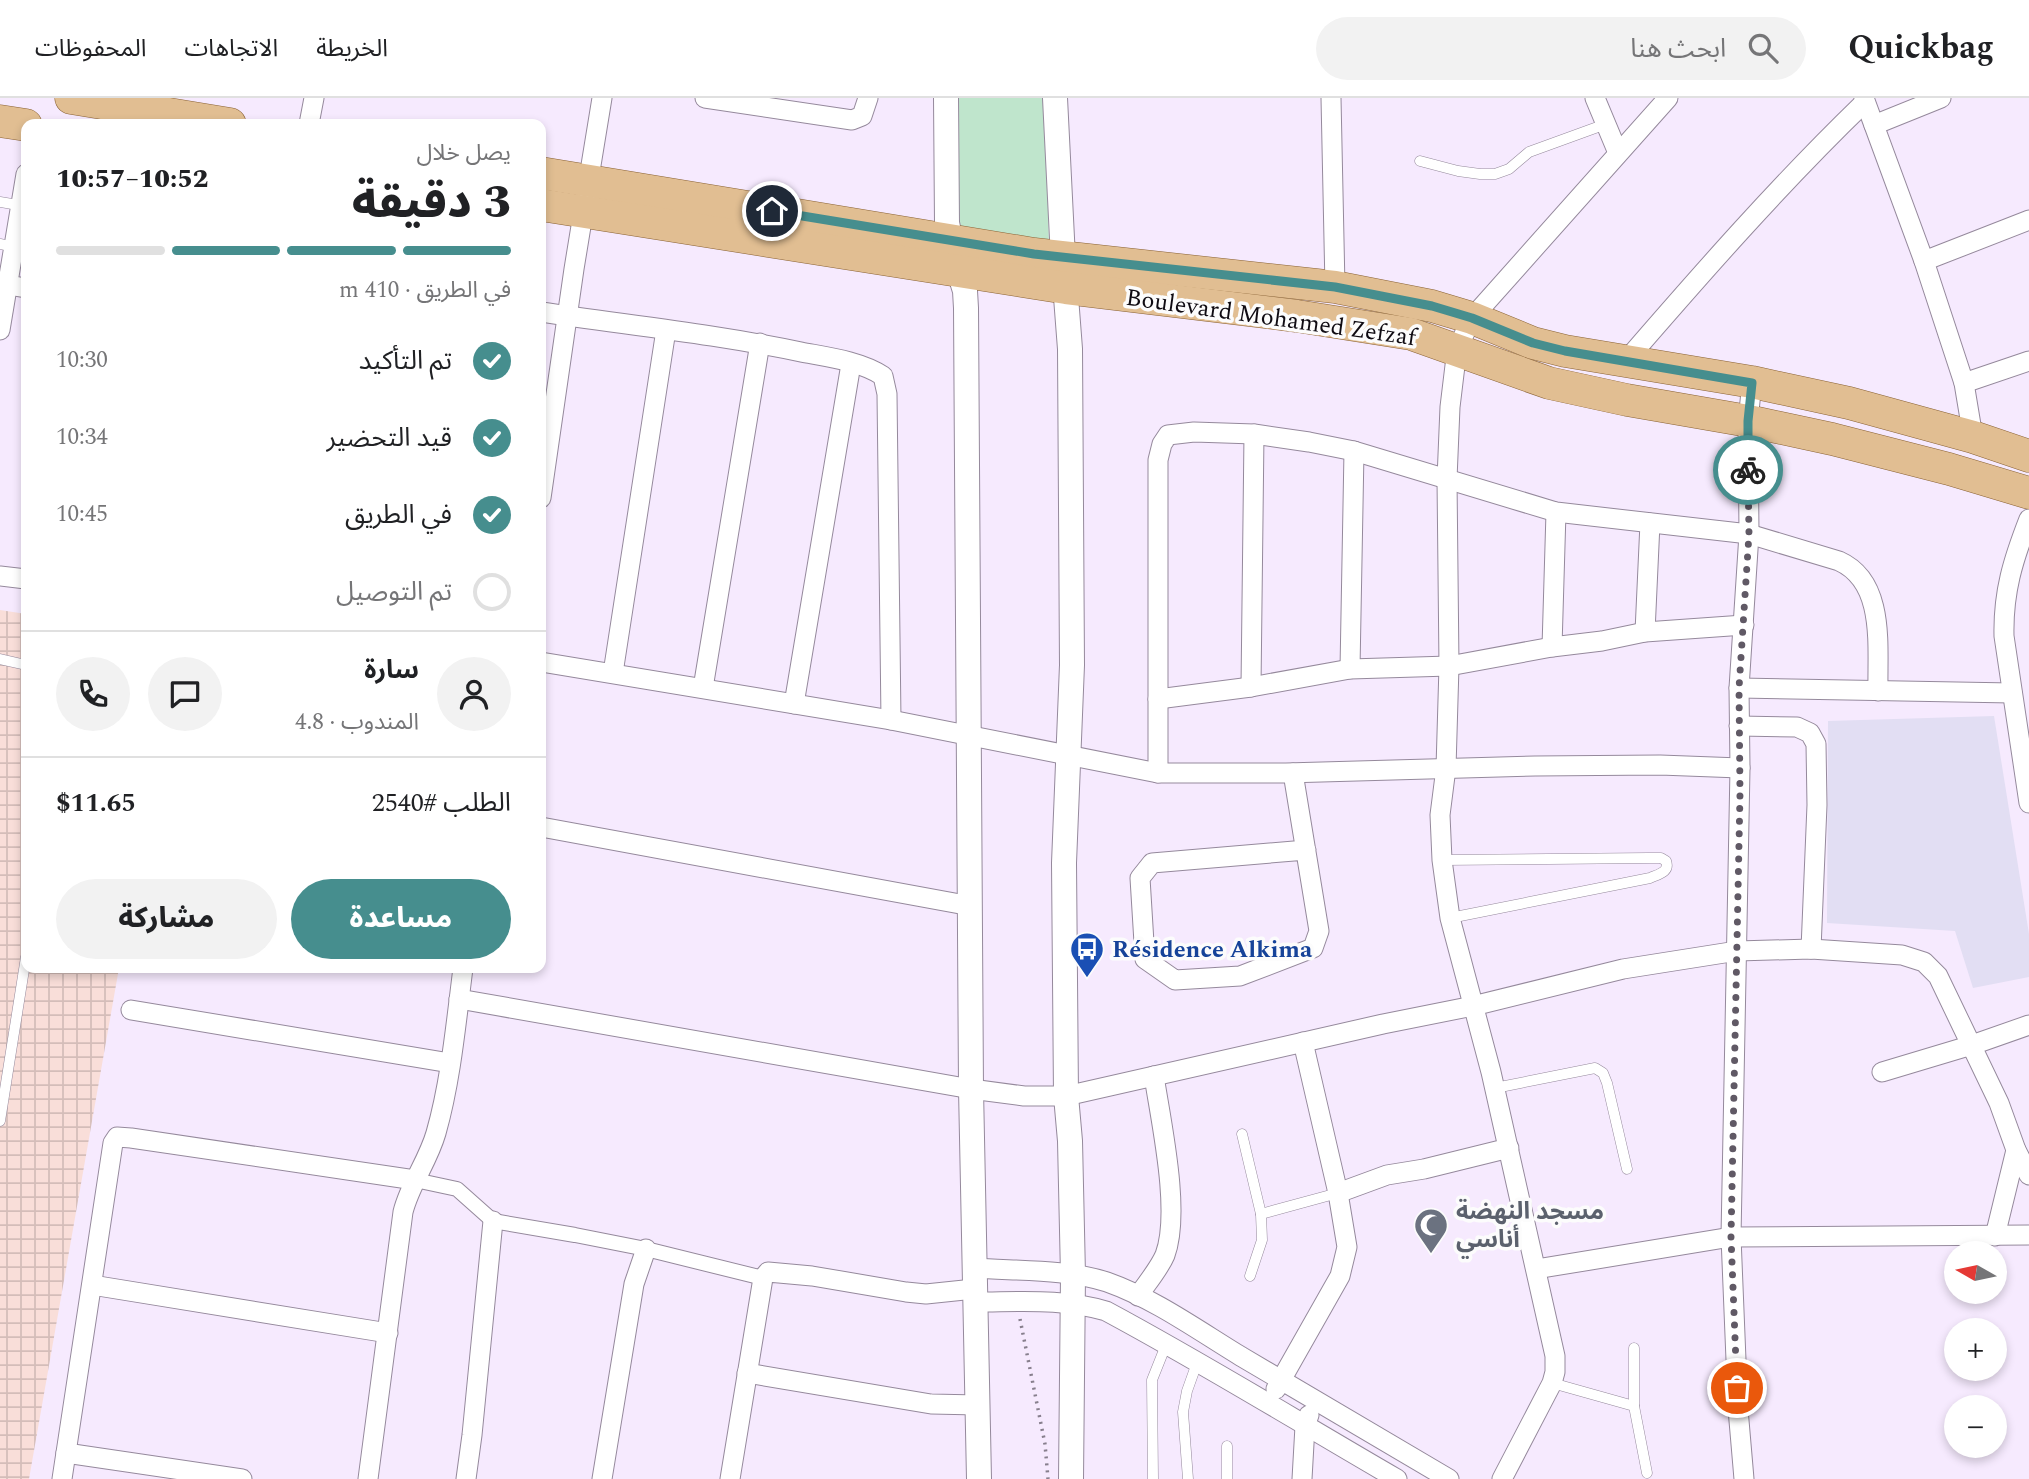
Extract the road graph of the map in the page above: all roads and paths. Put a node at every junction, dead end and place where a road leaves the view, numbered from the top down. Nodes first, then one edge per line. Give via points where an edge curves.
1 (72, 98) edge
2 (314, 98) edge
3 (602, 98) edge
4 (705, 98) edge
5 (868, 98) edge
6 (946, 98) edge
7 (1055, 98) edge
8 (1331, 98) edge
9 (1595, 98) edge
10 (1668, 98) edge
11 (1941, 98) edge
12 (1864, 100) edge
13 (783, 104) edge
14 (200, 119) edge
15 (310, 119) edge
16 (0, 121) edge
17 (21, 124) edge
18 (1606, 124) junction
19 (1874, 125) junction
20 (1618, 153) junction
21 (1420, 161) dead end
22 (546, 174) edge
23 (588, 180) junction
24 (0, 202) edge
25 (21, 206) edge
26 (546, 206) edge
27 (21, 213) edge
28 (583, 213) junction
29 (2029, 220) edge
30 (950, 241) junction
31 (7, 245) edge
32 (1063, 257) junction
33 (1923, 261) junction
34 (960, 272) junction
35 (17, 287) edge
36 (1335, 287) junction
37 (1066, 288) junction
38 (2, 307) edge
39 (546, 313) edge
40 (567, 316) junction
41 (1472, 318) junction
42 (0, 330) edge
43 (666, 330) junction
44 (760, 343) junction
45 (1457, 349) junction
46 (2029, 361) edge
47 (1625, 362) junction
48 (851, 363) junction
49 (1752, 383) junction
50 (1964, 383) junction
51 (1748, 421) junction
52 (1254, 434) junction
53 (1973, 437) junction
54 (1353, 451) junction
55 (546, 452) edge
56 (2029, 456) edge
57 (1447, 479) junction
58 (2029, 493) edge
59 (1556, 512) junction
60 (2029, 519) edge
61 (1650, 523) junction
62 (1749, 534) junction
63 (0, 576) edge
64 (21, 578) edge
65 (1744, 625) junction
66 (1645, 632) junction
67 (1552, 647) junction
68 (0, 659) edge
69 (546, 663) edge
70 (21, 664) edge
71 (1449, 666) junction
72 (1350, 669) junction
73 (613, 673) junction
74 (1251, 687) junction
75 (703, 688) junction
76 (1739, 688) junction
77 (1878, 691) junction
78 (2012, 693) junction
79 (1158, 699) junction
80 (794, 704) junction
81 (891, 720) junction
82 (1739, 726) junction
83 (968, 735) junction
84 (1070, 755) junction
85 (1446, 768) junction
86 (1740, 768) junction
87 (1158, 773) junction
88 (1293, 773) junction
89 (2029, 803) edge
90 (546, 828) edge
91 (1306, 850) junction
92 (1442, 860) junction
93 (971, 905) junction
94 (1450, 918) junction
95 (1811, 949) junction
96 (1737, 950) junction
97 (23, 973) edge
98 (462, 973) edge
99 (459, 999) junction
100 (1473, 1006) junction
101 (131, 1010) dead end
102 (2029, 1025) edge
103 (1303, 1042) junction
104 (1972, 1045) junction
105 (450, 1063) junction
106 (1882, 1072) dead end
107 (1154, 1076) junction
108 (1494, 1088) junction
109 (971, 1090) junction
110 (1066, 1096) junction
111 (0, 1122) edge
112 (1242, 1134) dead end
113 (1509, 1148) junction
114 (2017, 1150) junction
115 (1627, 1168) dead end
116 (2029, 1175) edge
117 (415, 1180) junction
118 (1338, 1193) junction
119 (1261, 1214) junction
120 (493, 1222) junction
121 (2029, 1235) edge
122 (1995, 1236) junction
123 (1731, 1237) junction
124 (646, 1249) junction
125 (1536, 1269) junction
126 (1073, 1275) junction
127 (1250, 1276) dead end
128 (763, 1278) junction
129 (92, 1285) junction
130 (974, 1286) junction
131 (1138, 1296) junction
132 (1015, 1302) junction
133 (1073, 1304) junction
134 (388, 1333) junction
135 (1166, 1345) junction
136 (1634, 1348) dead end
137 (1197, 1363) junction
138 (747, 1373) junction
139 (1281, 1380) junction
140 (1552, 1383) junction
141 (1314, 1401) junction
142 (1269, 1403) junction
143 (978, 1405) junction
144 (1634, 1406) junction
145 (1305, 1426) junction
146 (1227, 1447) dead end
147 (66, 1453) junction
148 (1647, 1473) dead end
149 (62, 1479) edge
150 (242, 1479) edge
151 (368, 1479) edge
152 (466, 1479) edge
153 (602, 1479) edge
154 (730, 1479) edge
155 (979, 1479) edge
156 (1048, 1479) edge
157 (1071, 1479) edge
158 (1153, 1479) edge
159 (1188, 1479) edge
160 (1227, 1479) edge
161 (1302, 1479) edge
162 (1397, 1479) edge
163 (1449, 1479) edge
164 (1502, 1479) edge
165 (1744, 1479) edge

1 - 14 main road
2 - 15 street
3 - 23 street
4 - 13 street
5 - 13 street via 862,116 852,120
6 - 30 street via 945,206
7 - 32 street
8 - 36 street
9 - 18 street
10 - 20 street
11 - 19 street
12 - 19 street
12 - 47 street
16 - 17 main road
18 - 20 street
18 - 21 lane via 1529,152 1495,174
19 - 33 street
20 - 41 street
22 - 23 main road, Boulevard Mohamed Zefzaf
23 - 28 street
23 - 30 main road, Boulevard Mohamed Zefzaf
24 - 25 lane
26 - 28 main road, Boulevard Mohamed Zefzaf
27 - 31 street
28 - 34 main road, Boulevard Mohamed Zefzaf
28 - 40 street
29 - 33 street
30 - 32 main road, Boulevard Mohamed Zefzaf
30 - 34 street
31 - 35 street
32 - 36 main road, Boulevard Mohamed Zefzaf
32 - 37 street
33 - 50 street
34 - 37 main road, Boulevard Mohamed Zefzaf
34 - 83 street via 966,307
35 - 38 street
36 - 41 main road, Boulevard Mohamed Zefzaf
37 - 45 main road, Boulevard Mohamed Zefzaf via 1342,323 1411,334
37 - 84 street
38 - 42 street
39 - 40 street
40 - 43 street
40 - 55 street
41 - 45 street
41 - 47 main road, Boulevard Mohamed Zefzaf via 1533,343
43 - 44 street
43 - 73 street
44 - 48 street
44 - 75 street
45 - 51 main road, Boulevard Mohamed Zefzaf via 1549,383
45 - 57 street
46 - 50 street
47 - 49 main road, Boulevard Mohamed Zefzaf
48 - 80 street
48 - 81 street via 879,373 886,384
49 - 51 street
49 - 53 main road, Boulevard Mohamed Zefzaf via 1849,403
50 - 53 street
51 - 58 main road, Boulevard Mohamed Zefzaf via 1906,457
51 - 62 street
52 - 54 street
52 - 74 street
52 - 79 street via 1194,432 1168,435 1162,444 1157,471
53 - 56 main road, Boulevard Mohamed Zefzaf
54 - 57 street
54 - 72 street
57 - 59 street
57 - 71 street
59 - 61 street
59 - 67 street
60 - 78 street via 2004,609
61 - 62 street
61 - 66 street
62 - 65 street
62 - 77 street via 1839,561 1862,577 1876,614
63 - 64 street
65 - 66 street
65 - 76 street
66 - 67 street
67 - 71 street
68 - 70 lane
69 - 73 street
71 - 72 street
71 - 85 street
72 - 74 street
73 - 75 street
74 - 79 street
75 - 80 street
76 - 77 street
76 - 82 street
77 - 78 street
78 - 89 street
79 - 87 street
80 - 81 street
81 - 83 street
82 - 86 street
82 - 95 street via 1797,727 1810,733 1816,744
83 - 84 street
83 - 93 street
84 - 87 street
84 - 110 street via 1065,863
85 - 86 street
85 - 88 street
85 - 92 street via 1440,815
86 - 96 street
87 - 88 street
88 - 91 street
90 - 93 street
91 - 91 street via 1320,931 1313,948 1240,976 1175,980 1145,959 1140,878 1152,863
92 - 94 street
92 - 94 lane via 1661,858 1667,865 1650,878
93 - 109 street
94 - 100 street
95 - 96 street
95 - 104 street via 1902,955 1924,962 1938,976
96 - 100 street via 1623,969
96 - 123 street
97 - 111 lane
98 - 99 street
99 - 105 street
99 - 109 street
100 - 103 street
100 - 108 street
101 - 105 street
102 - 104 street
103 - 107 street
103 - 118 street
104 - 106 street
104 - 114 street
105 - 117 street via 436,1133
107 - 110 street
107 - 131 street via 1168,1168 1169,1237 1165,1255
108 - 113 street
108 - 115 lane via 1595,1068 1607,1083
109 - 110 street
109 - 130 street
110 - 126 street
112 - 119 lane
113 - 118 street via 1387,1175
113 - 125 street
114 - 116 street
114 - 122 street
117 - 120 street via 457,1189
117 - 129 street via 117,1137
117 - 134 street via 402,1212
118 - 119 lane
118 - 139 street via 1346,1259
119 - 127 lane via 1262,1240
120 - 124 street
120 - 152 street
121 - 122 street
122 - 123 street
123 - 125 street
123 - 165 street
124 - 128 street
124 - 153 street via 634,1284
125 - 140 street via 1555,1356
126 - 130 street
126 - 131 street via 1107,1282
126 - 133 street
128 - 130 street via 775,1272 926,1294
128 - 138 street
129 - 134 street
129 - 147 street
130 - 132 street
130 - 143 street
131 - 139 street
132 - 133 street
132 - 156 path
133 - 135 street via 1106,1311
133 - 157 street
134 - 151 street
135 - 137 street
135 - 158 lane via 1152,1380
136 - 144 lane
137 - 142 street
137 - 159 lane via 1183,1412
138 - 143 street via 932,1404
138 - 154 street
139 - 141 street
139 - 142 street
140 - 144 lane
140 - 164 street
141 - 145 street
141 - 163 street
142 - 145 street
143 - 155 street
144 - 148 lane
145 - 161 street
145 - 162 street
146 - 160 lane
147 - 149 street
147 - 150 street

